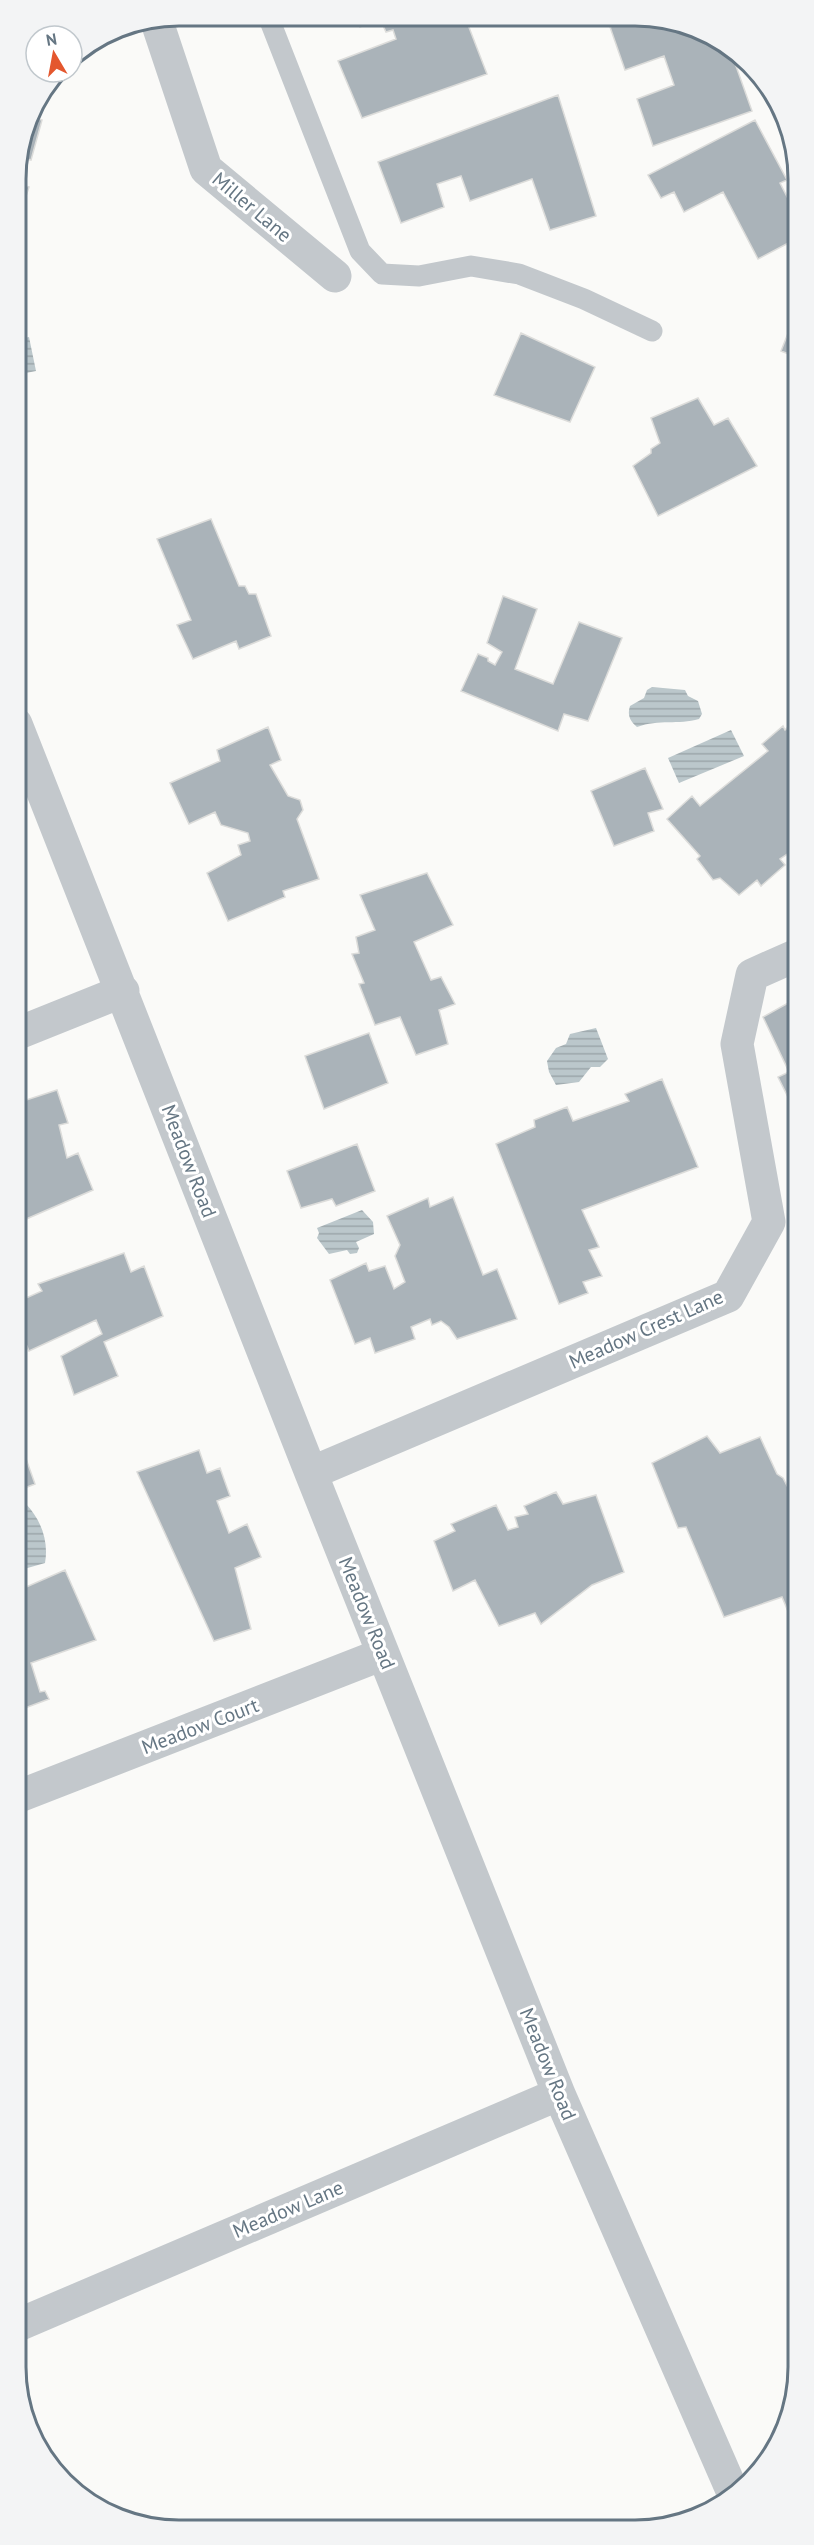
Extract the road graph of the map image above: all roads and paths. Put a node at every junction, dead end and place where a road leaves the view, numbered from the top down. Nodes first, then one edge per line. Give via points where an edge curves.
1 (272, 26) edge
2 (159, 27) edge
3 (335, 276) dead end
4 (652, 331) dead end
5 (26, 749) edge
6 (788, 959) edge
7 (123, 991) junction
8 (26, 1030) edge
9 (310, 1473) junction
10 (383, 1654) junction
11 (26, 1793) edge
12 (559, 2094) junction
13 (26, 2316) edge
14 (730, 2487) edge

1 - 4 lane via 360,251 382,274 419,276 471,266 519,274 584,298
2 - 3 street, Miller Lane via 206,169
5 - 7 street, Meadow Road
6 - 9 street, Meadow Crest Lane via 752,975 737,1044 768,1222 728,1296
7 - 8 street
7 - 9 street, Meadow Road
9 - 10 street, Meadow Road
10 - 11 street, Meadow Court
10 - 12 street, Meadow Road
12 - 13 street, Meadow Lane
12 - 14 street, Meadow Road

